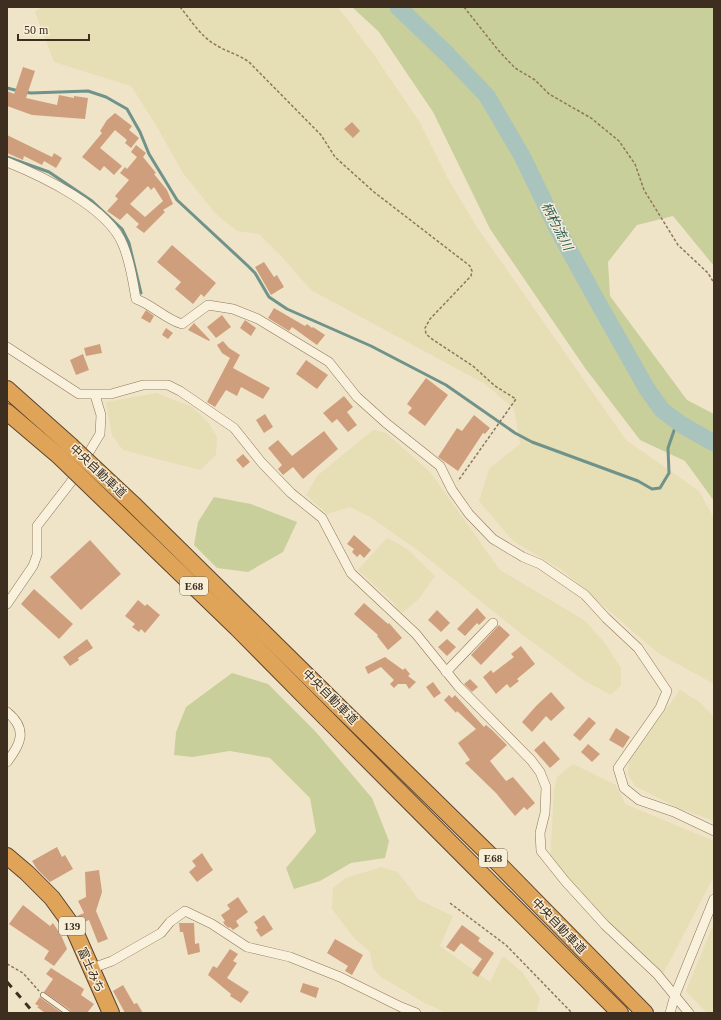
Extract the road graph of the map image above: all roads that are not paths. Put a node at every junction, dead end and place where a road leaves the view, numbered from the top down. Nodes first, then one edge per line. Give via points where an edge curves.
1 (7, 162) edge
2 (7, 348) edge
3 (7, 389) edge
4 (95, 395) junction
5 (7, 412) edge
6 (65, 452) junction
7 (7, 604) edge
8 (493, 623) dead end
9 (446, 672) junction
10 (7, 712) edge
11 (7, 762) edge
12 (714, 831) edge
13 (7, 856) edge
14 (714, 899) edge
15 (90, 970) junction
16 (43, 995) road end
17 (675, 995) junction
18 (68, 1013) edge
19 (111, 1013) edge
20 (416, 1013) edge
21 (620, 1013) edge
22 (645, 1013) edge
23 (670, 1013) edge
24 (689, 1013) edge

1 - 12 street via 32,172 89,204 111,227 123,243 136,298 182,324 208,305 233,309 258,319 329,362 358,397 440,466 452,490 469,514 493,539 540,564 585,595 638,648 667,690 660,708 618,768 624,788 639,800 674,812
2 - 4 street via 79,394
3 - 6 highway, 中央自動車道 / E68
4 - 7 street via 101,415 100,434 71,482 37,526 37,555 33,566
4 - 9 street via 111,394 149,384 168,385 180,390 234,428 262,463 291,493 322,518 350,573 416,634
5 - 6 highway, 中央自動車道 / E68
6 - 21 highway, 中央自動車道 / E68, bridge
6 - 22 highway, 中央自動車道 / E68, bridge via 133,504 496,861
8 - 9 street
9 - 17 street via 540,772 546,787 540,833 541,852 605,925 657,974
10 - 11 street via 20,728 20,739 18,748
13 - 15 highway, 富士みち / 139 via 52,898 72,927
14 - 17 street
15 - 19 highway, 富士みち / 139
15 - 20 street via 112,961 161,933 170,922 185,911 212,924 247,947 290,957 340,977
16 - 18 lane
17 - 23 street
17 - 24 street

